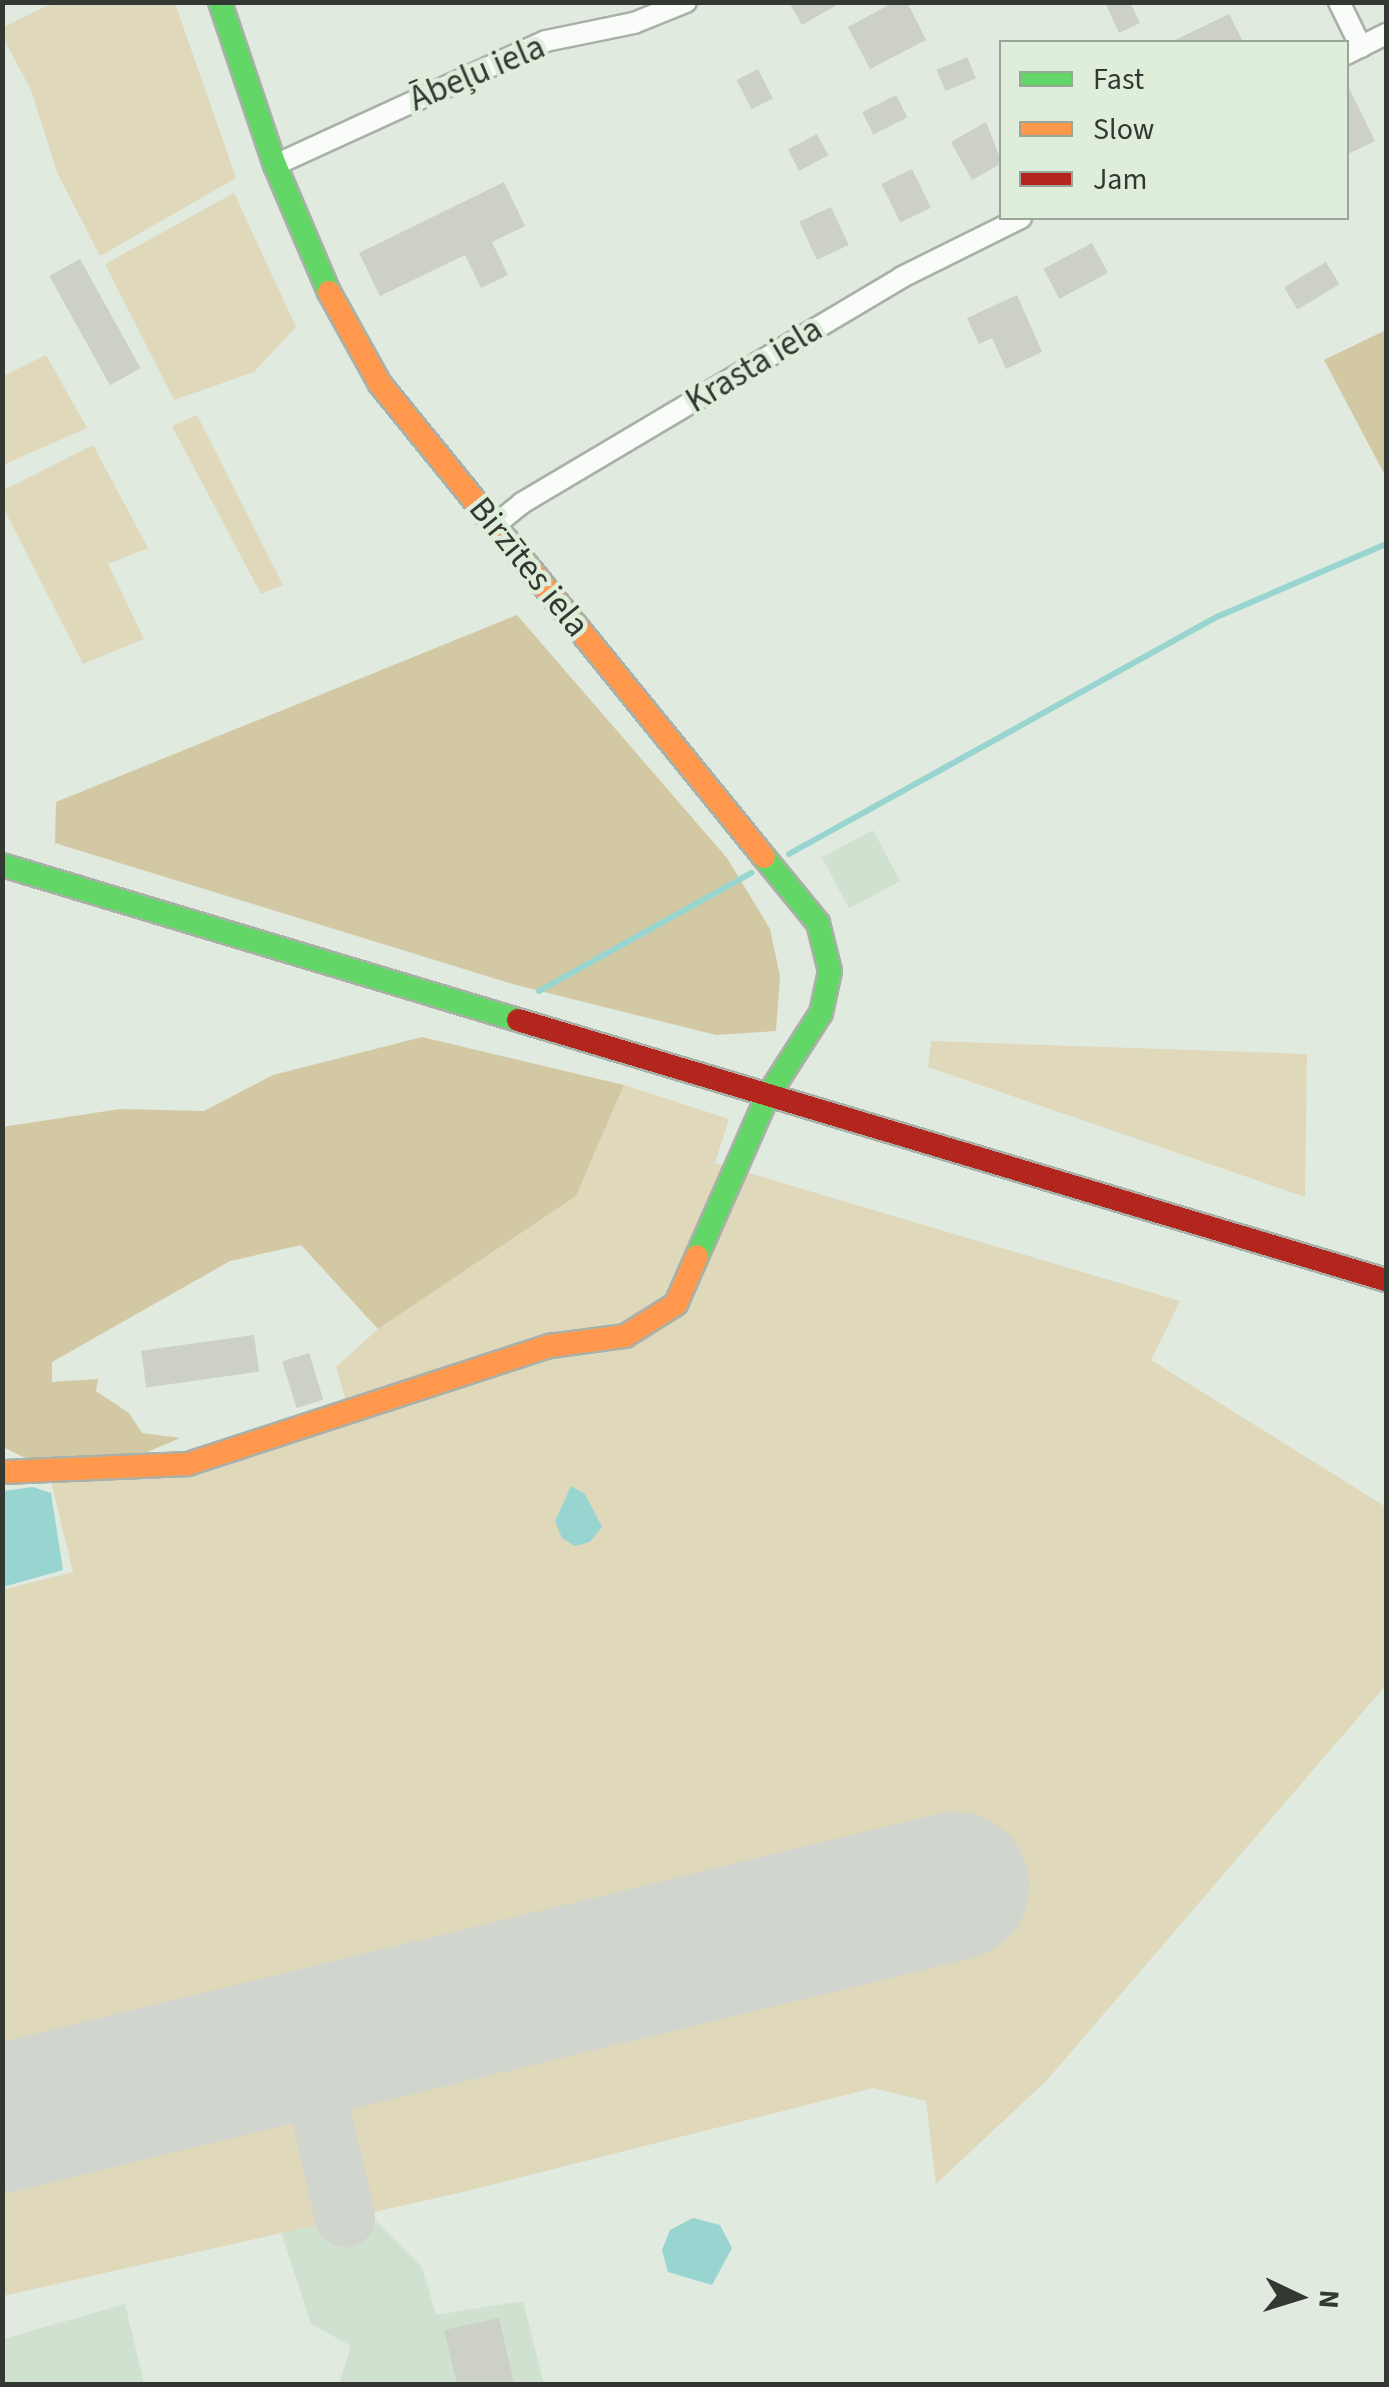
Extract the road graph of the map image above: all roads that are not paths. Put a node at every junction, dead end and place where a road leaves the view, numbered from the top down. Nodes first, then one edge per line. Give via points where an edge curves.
1 (220, 2) edge
2 (686, 2) edge
3 (1340, 2) edge
4 (1386, 34) edge
5 (1354, 50) edge
6 (275, 165) junction
7 (1017, 220) edge
8 (495, 525) junction
9 (2, 865) edge
10 (768, 1096) junction
11 (1386, 1280) edge
12 (2, 1472) edge

1 - 6 street, Birzītes iela
2 - 6 street, Ābeļu iela via 634,23 546,41
3 - 5 street
4 - 5 street
6 - 8 street, Birzītes iela via 331,296 380,384
7 - 8 street, Krasta iela via 902,277 522,502
8 - 10 street, Birzītes iela via 818,923 830,971 821,1013
9 - 10 street
10 - 11 street
10 - 12 street, Birzītes iela via 676,1304 625,1336 550,1346 188,1464 122,1472

